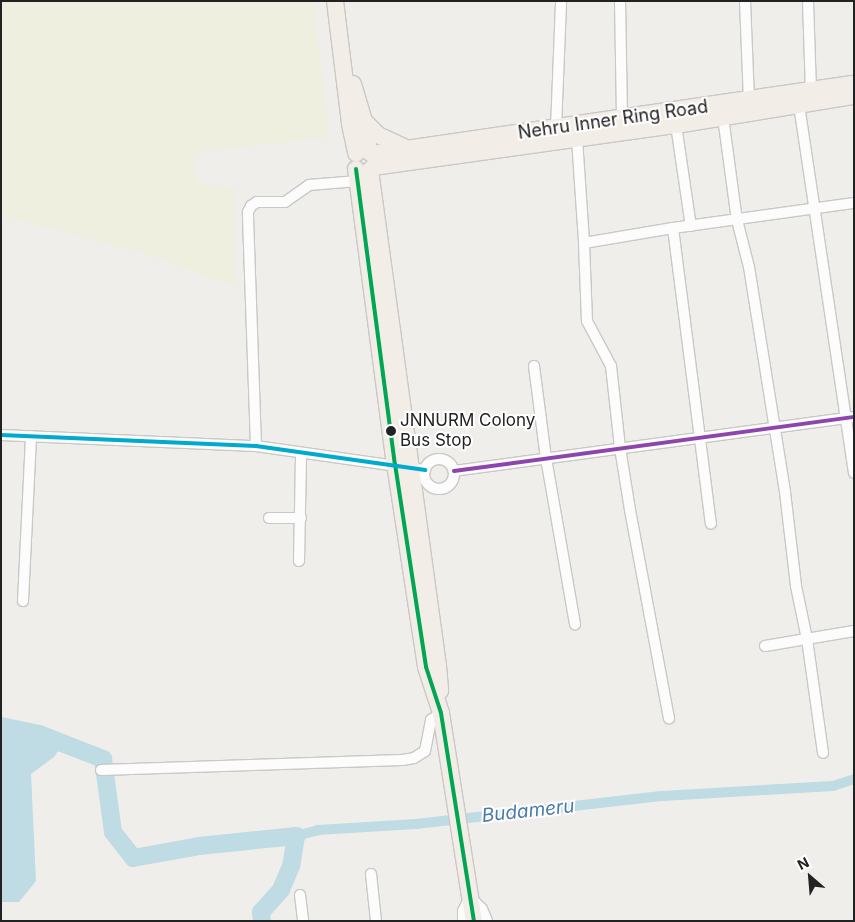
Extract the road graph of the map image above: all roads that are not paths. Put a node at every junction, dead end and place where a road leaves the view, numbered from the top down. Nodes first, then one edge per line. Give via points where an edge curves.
1 (335, 1) edge
2 (561, 1) edge
3 (620, 1) edge
4 (745, 1) edge
5 (808, 1) edge
6 (342, 48) junction
7 (854, 84) edge
8 (811, 91) junction
9 (854, 96) edge
10 (749, 100) junction
11 (800, 105) junction
12 (723, 117) junction
13 (622, 118) junction
14 (364, 121) junction
15 (676, 125) junction
16 (556, 128) junction
17 (577, 139) junction
18 (406, 148) junction
19 (365, 164) junction
20 (390, 164) junction
21 (373, 189) junction
22 (854, 203) edge
23 (815, 208) junction
24 (737, 220) junction
25 (691, 226) junction
26 (673, 228) junction
27 (584, 243) junction
28 (534, 366) dead end
29 (849, 418) edge
30 (773, 428) junction
31 (1, 435) edge
32 (30, 436) junction
33 (700, 438) junction
34 (256, 446) junction
35 (620, 448) junction
36 (301, 454) junction
37 (546, 458) junction
38 (410, 467) junction
39 (454, 471) junction
40 (854, 473) edge
41 (269, 518) dead end
42 (300, 518) junction
43 (711, 524) dead end
44 (299, 561) dead end
45 (23, 601) dead end
46 (575, 625) dead end
47 (854, 631) edge
48 (807, 639) junction
49 (765, 646) dead end
50 (441, 714) junction
51 (669, 718) dead end
52 (823, 753) dead end
53 (101, 770) dead end
54 (371, 874) dead end
55 (300, 895) dead end
56 (470, 897) junction
57 (303, 921) edge
58 (376, 921) edge
59 (463, 921) edge
60 (474, 921) edge
61 (487, 921) edge

1 - 6 main road
2 - 16 street
3 - 13 street
4 - 10 street
5 - 8 street
6 - 14 main road
6 - 19 main road via 350,124
7 - 8 main road, Nehru Inner Ring Road
8 - 10 main road, Nehru Inner Ring Road
9 - 11 main road
10 - 13 main road, Nehru Inner Ring Road
11 - 12 main road
11 - 23 street
12 - 15 main road
12 - 24 street
13 - 16 main road, Nehru Inner Ring Road
14 - 18 main road via 378,135
14 - 19 main road
15 - 17 main road
15 - 25 street
16 - 18 main road, Nehru Inner Ring Road
17 - 20 main road
17 - 27 street
18 - 19 main road, Nehru Inner Ring Road
19 - 20 main road
19 - 21 main road
19 - 34 street via 309,185 285,202 257,202 248,212
19 - 38 main road
20 - 21 main road
21 - 38 main road
22 - 23 street
23 - 24 street
23 - 29 street via 830,323
24 - 25 street
24 - 30 street via 749,267
25 - 26 street
26 - 27 street
26 - 33 street
27 - 35 street via 588,321 611,366
28 - 37 street
29 - 30 street
29 - 40 street
30 - 33 street
30 - 48 street
31 - 32 street
32 - 34 street
32 - 45 street
33 - 35 street
33 - 43 street
34 - 36 street
35 - 37 street
35 - 51 street
36 - 38 street
36 - 42 street
37 - 39 street
37 - 46 street
38 - 39 street via 440,459 449,463
38 - 39 street via 437,489 450,484
38 - 50 main road via 426,667
41 - 42 street
42 - 44 street
47 - 48 street
48 - 49 street
48 - 52 street
50 - 53 street via 431,720 425,751 414,758 402,760
50 - 56 main road
54 - 58 street
55 - 57 street
56 - 59 street via 463,911
56 - 60 main road
56 - 61 street via 482,909

